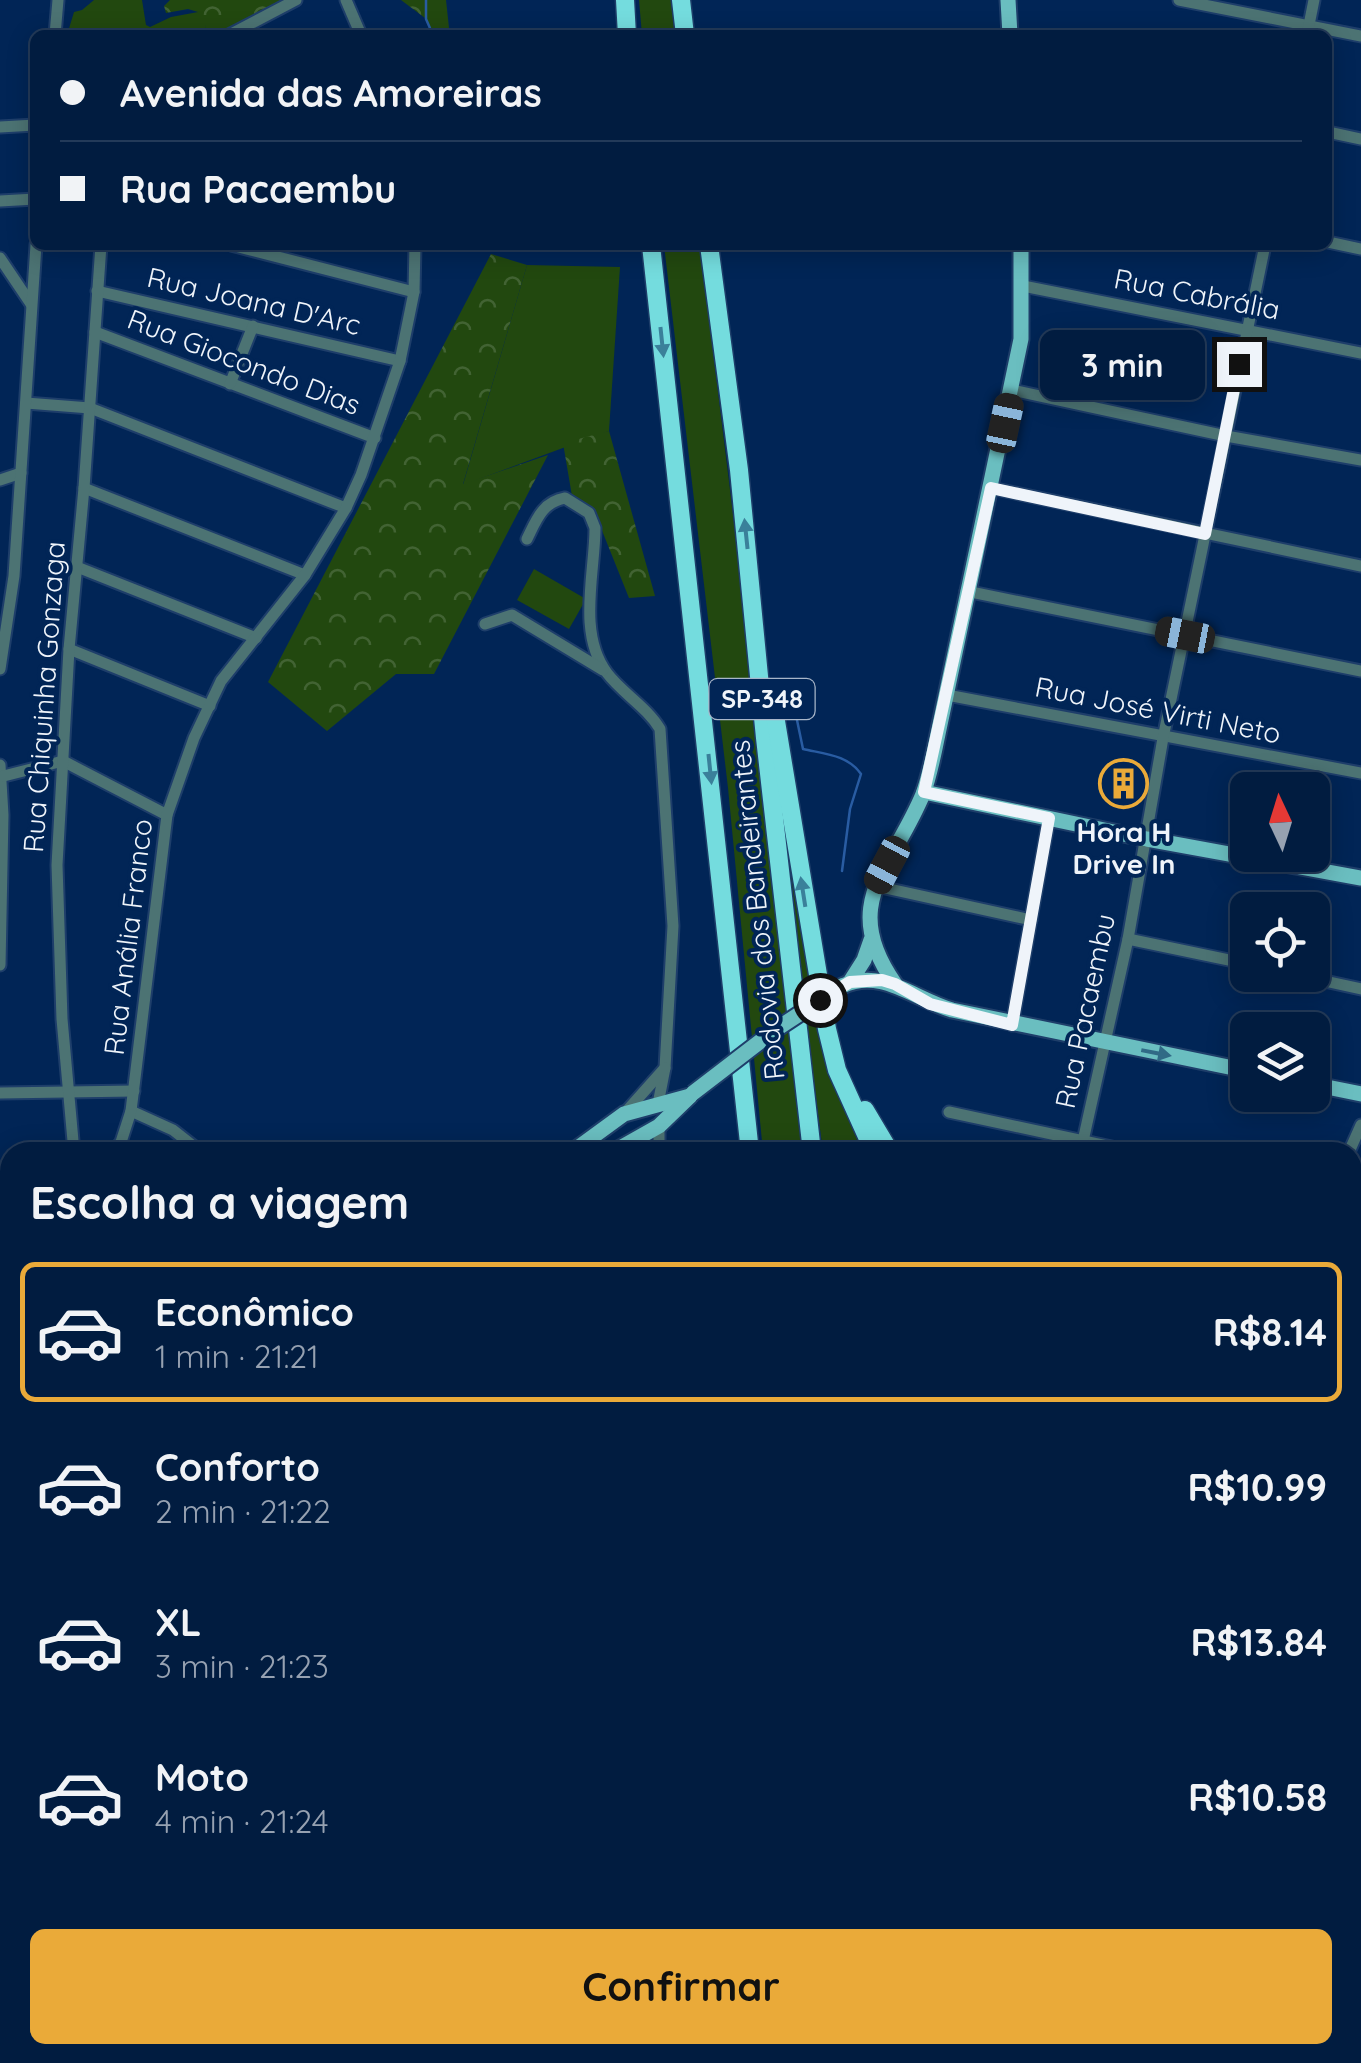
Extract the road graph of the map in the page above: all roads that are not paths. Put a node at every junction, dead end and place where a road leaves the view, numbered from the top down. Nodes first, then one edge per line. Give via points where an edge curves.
1 (58, 0) edge
2 (296, 0) edge
3 (346, 0) edge
4 (624, 0) edge
5 (681, 0) edge
6 (1008, 0) edge
7 (1179, 0) edge
8 (1314, 0) edge
9 (55, 30) edge
10 (239, 30) edge
11 (359, 30) edge
12 (627, 30) edge
13 (684, 30) edge
14 (1010, 30) edge
15 (1308, 30) edge
16 (1332, 33) edge
17 (1361, 36) edge
18 (30, 125) edge
19 (0, 127) edge
20 (1332, 133) edge
21 (1361, 139) edge
22 (30, 198) edge
23 (0, 200) edge
24 (1332, 243) edge
25 (1361, 248) edge
26 (36, 250) edge
27 (101, 250) edge
28 (250, 250) edge
29 (415, 250) edge
30 (653, 250) edge
31 (710, 250) edge
32 (1022, 250) edge
33 (1264, 250) edge
34 (0, 258) edge
35 (1023, 286) junction
36 (97, 291) junction
37 (414, 292) junction
38 (32, 306) junction
39 (254, 326) junction
40 (1246, 328) junction
41 (95, 332) junction
42 (1361, 352) edge
43 (400, 361) junction
44 (230, 384) junction
45 (1012, 390) junction
46 (26, 403) junction
47 (90, 408) junction
48 (1226, 436) junction
49 (375, 438) junction
50 (1361, 460) edge
51 (21, 473) junction
52 (0, 480) edge
53 (84, 488) junction
54 (991, 488) junction
55 (346, 508) junction
56 (1205, 534) junction
57 (527, 539) dead end
58 (1361, 566) edge
59 (77, 567) junction
60 (750, 568) junction
61 (305, 575) junction
62 (966, 592) junction
63 (485, 624) dead end
64 (1185, 635) junction
65 (256, 638) junction
66 (69, 649) junction
67 (0, 669) edge
68 (1361, 671) edge
69 (606, 672) junction
70 (947, 695) junction
71 (210, 706) junction
72 (1163, 738) junction
73 (63, 761) junction
74 (0, 772) edge
75 (1361, 773) edge
76 (924, 792) junction
77 (166, 815) junction
78 (1049, 818) junction
79 (1146, 839) junction
80 (1361, 878) edge
81 (876, 886) junction
82 (1031, 920) junction
83 (1128, 938) junction
84 (870, 940) junction
85 (1230, 960) edge
86 (0, 965) edge
87 (1330, 982) edge
88 (846, 984) junction
89 (895, 984) junction
90 (819, 988) junction
91 (1361, 989) edge
92 (1012, 1025) junction
93 (1105, 1044) junction
94 (665, 1068) junction
95 (1230, 1068) edge
96 (740, 1082) junction
97 (1330, 1088) edge
98 (134, 1091) junction
99 (0, 1093) edge
100 (70, 1093) junction
101 (1361, 1094) edge
102 (692, 1095) junction
103 (658, 1104) junction
104 (131, 1110) junction
105 (949, 1112) dead end
106 (618, 1119) junction
107 (659, 1126) junction
108 (1083, 1141) junction
109 (73, 1142) edge
110 (121, 1142) edge
111 (188, 1142) edge
112 (586, 1142) edge
113 (617, 1142) edge
114 (630, 1142) edge
115 (659, 1142) edge
116 (740, 1142) edge
117 (749, 1142) edge
118 (811, 1142) edge
119 (869, 1142) edge
120 (884, 1142) edge
121 (1088, 1142) edge

1 - 9 street
2 - 10 street
3 - 11 street
4 - 12 highway
5 - 13 highway
6 - 14 main road
7 - 15 street
8 - 15 street
16 - 17 street
18 - 19 street
20 - 21 street
22 - 23 street
24 - 25 street
26 - 38 street
27 - 36 street, Rua Chiquinha Gonzaga
28 - 37 street
29 - 37 street, Rua Anália Franco
30 -> 96 highway, Rodovia dos Bandeirantes / SP-348
60 -> 31 highway, Rodovia dos Bandeirantes / SP-348
32 - 35 main road
33 - 40 street, Rua Pacaembu
34 - 38 street
35 - 40 street, Rua Cabrália
35 - 45 main road
36 - 39 street, Rua Joana D'Arc
36 - 41 street, Rua Chiquinha Gonzaga
37 - 43 street, Rua Anália Franco
38 - 46 street
39 - 43 street, Rua Joana D'Arc
39 - 44 street
40 - 42 street, Rua Cabrália
40 - 48 street, Rua Pacaembu
41 - 44 street, Rua Giocondo Dias
41 - 47 street, Rua Chiquinha Gonzaga
43 - 49 street, Rua Anália Franco
44 - 49 street, Rua Giocondo Dias
45 - 48 street
45 - 54 main road
46 - 47 street
46 - 51 street
47 - 53 street, Rua Chiquinha Gonzaga
47 - 55 street
48 - 50 street
48 - 56 street, Rua Pacaembu
49 - 55 street, Rua Anália Franco
51 - 52 street
51 - 67 street
53 - 59 street, Rua Chiquinha Gonzaga
53 - 61 street
54 - 56 street
54 - 62 main road
55 - 61 street, Rua Anália Franco
56 - 58 street
56 - 64 street, Rua Pacaembu
57 - 69 street via 552,501 565,498 592,518 592,625
59 - 65 street
59 - 66 street, Rua Chiquinha Gonzaga
90 -> 60 highway
60 - 118 highway, Rodovia dos Bandeirantes / SP-348
61 - 65 street, Rua Anália Franco
62 - 64 street
62 - 70 main road
63 - 69 street via 512,615
64 - 68 street
64 - 72 street, Rua Pacaembu
65 - 71 street, Rua Anália Franco via 220,681
66 - 71 street
66 - 73 street, Rua Chiquinha Gonzaga
69 - 94 street via 660,730 673,916
70 - 72 street, Rua José Virti Neto
70 - 76 main road
71 - 77 street, Rua Anália Franco
72 - 75 street, Rua José Virti Neto
72 - 79 street, Rua Pacaembu
73 - 74 street
73 - 77 street
73 - 100 street, Rua Chiquinha Gonzaga via 57,920
74 - 86 street
76 - 78 main road
76 - 81 main road
77 - 98 street, Rua Anália Franco
78 - 79 main road
78 - 82 street
79 - 80 main road
79 - 83 street, Rua Pacaembu
81 - 82 street
81 - 84 main road
82 - 92 street
83 - 85 street
83 - 93 street, Rua Pacaembu
84 - 88 main road
84 - 89 main road
87 - 91 street
88 - 89 main road
88 - 102 main road, bridge
89 - 92 main road via 930,1004
90 - 119 highway via 837,1070
90 - 120 highway via 858,1097
92 - 93 main road
93 -> 95 main road
93 - 108 street, Rua Pacaembu
94 - 103 street
94 - 106 street
96 - 116 highway
96 - 117 highway, Rodovia dos Bandeirantes / SP-348
97 - 101 main road
98 - 100 street
98 - 104 street, Rua Anália Franco
99 - 100 street
100 - 109 street, Rua Chiquinha Gonzaga
102 - 103 main road
102 - 107 main road
103 - 106 main road
103 - 107 main road
104 - 110 street, Rua Anália Franco
104 - 111 street
105 - 108 street
106 - 112 main road
106 - 113 main road
107 - 114 main road
107 - 115 street
108 - 121 street

